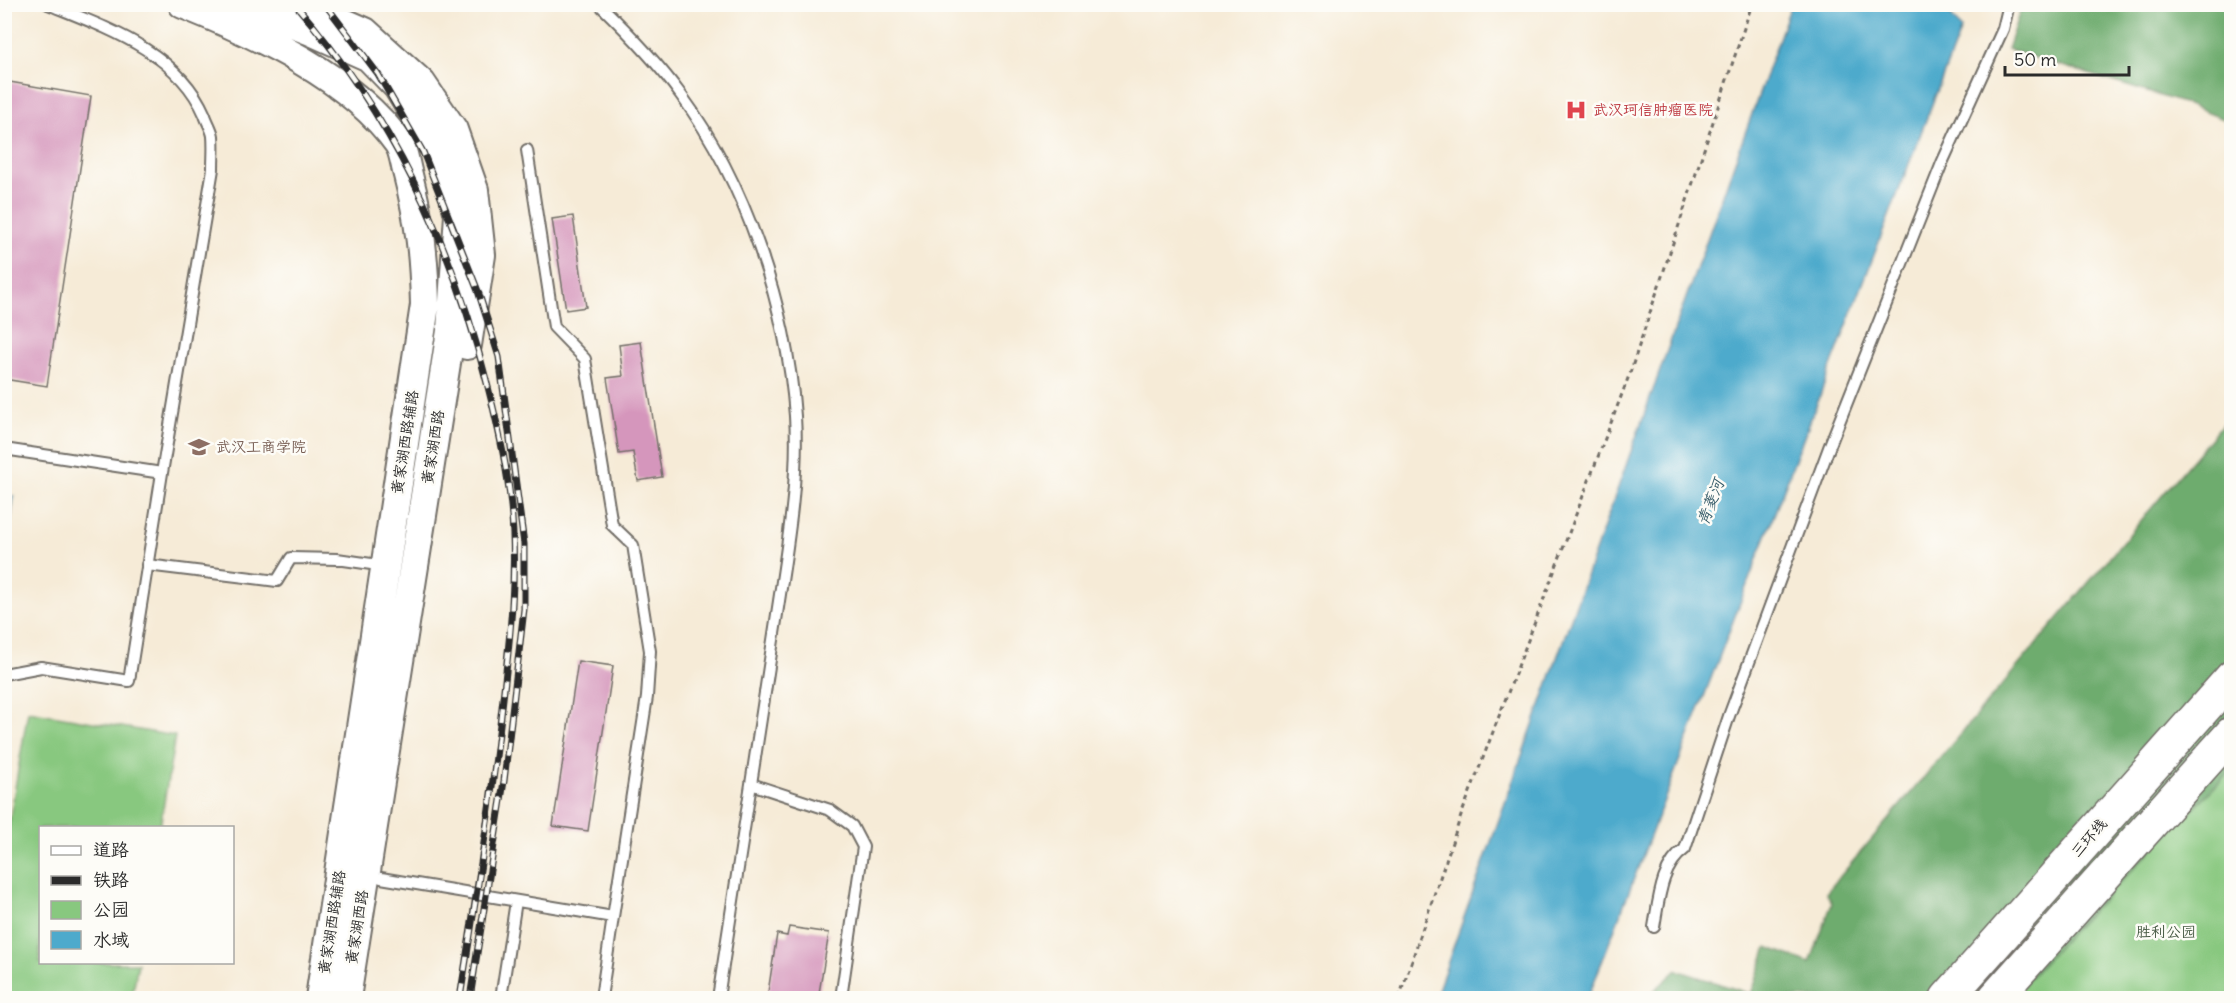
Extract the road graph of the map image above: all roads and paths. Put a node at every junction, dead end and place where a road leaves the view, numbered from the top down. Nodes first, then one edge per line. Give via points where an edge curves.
1 (48, 4) edge
2 (183, 4) edge
3 (240, 4) edge
4 (301, 4) edge
5 (599, 4) edge
6 (1752, 4) edge
7 (2009, 4) edge
8 (526, 150) dead end
9 (4, 449) edge
10 (162, 472) junction
11 (147, 565) junction
12 (400, 568) junction
13 (4, 674) edge
14 (2232, 677) edge
15 (2232, 733) edge
16 (2232, 748) edge
17 (751, 784) junction
18 (2149, 826) junction
19 (381, 878) junction
20 (516, 901) junction
21 (613, 917) junction
22 (1654, 927) dead end
23 (320, 999) edge
24 (346, 999) edge
25 (363, 999) edge
26 (501, 999) edge
27 (601, 999) edge
28 (718, 999) edge
29 (841, 999) edge
30 (1399, 999) edge
31 (1947, 999) edge
32 (1995, 999) edge

1 - 10 lane via 145,48 179,75 200,104 213,135 213,169
2 - 12 main road, 黄家湖西路辅路 via 314,67 352,94 400,146 419,217 425,305
3 - 12 main road, 黄家湖西路 via 369,57 398,87 447,168 459,214 451,331
4 - 19 main road, 黄家湖西路 via 365,32 421,83 453,130 474,190 481,255
5 - 17 lane via 681,95 724,164 773,288 786,351 795,417 790,533
6 - 30 path via 1630,373 1462,813
7 - 22 lane via 2003,29 1942,163 1830,445 1729,716 1685,849 1674,857 1662,883
8 - 21 lane via 554,327 585,359 612,525 633,545 650,651 647,698
9 - 10 lane
10 - 11 lane
11 - 12 lane via 277,581 291,558 337,559
11 - 13 lane via 129,681 40,667
12 - 23 main road, 黄家湖西路辅路
12 - 24 main road, 黄家湖西路
14 - 31 highway, 三环线
15 - 18 highway
16 - 18 highway
17 - 28 lane
17 - 29 lane via 830,810 852,826 863,847
18 - 32 highway
19 - 20 lane
19 - 25 main road, 黄家湖西路
20 - 21 lane
20 - 26 lane
21 - 27 lane

